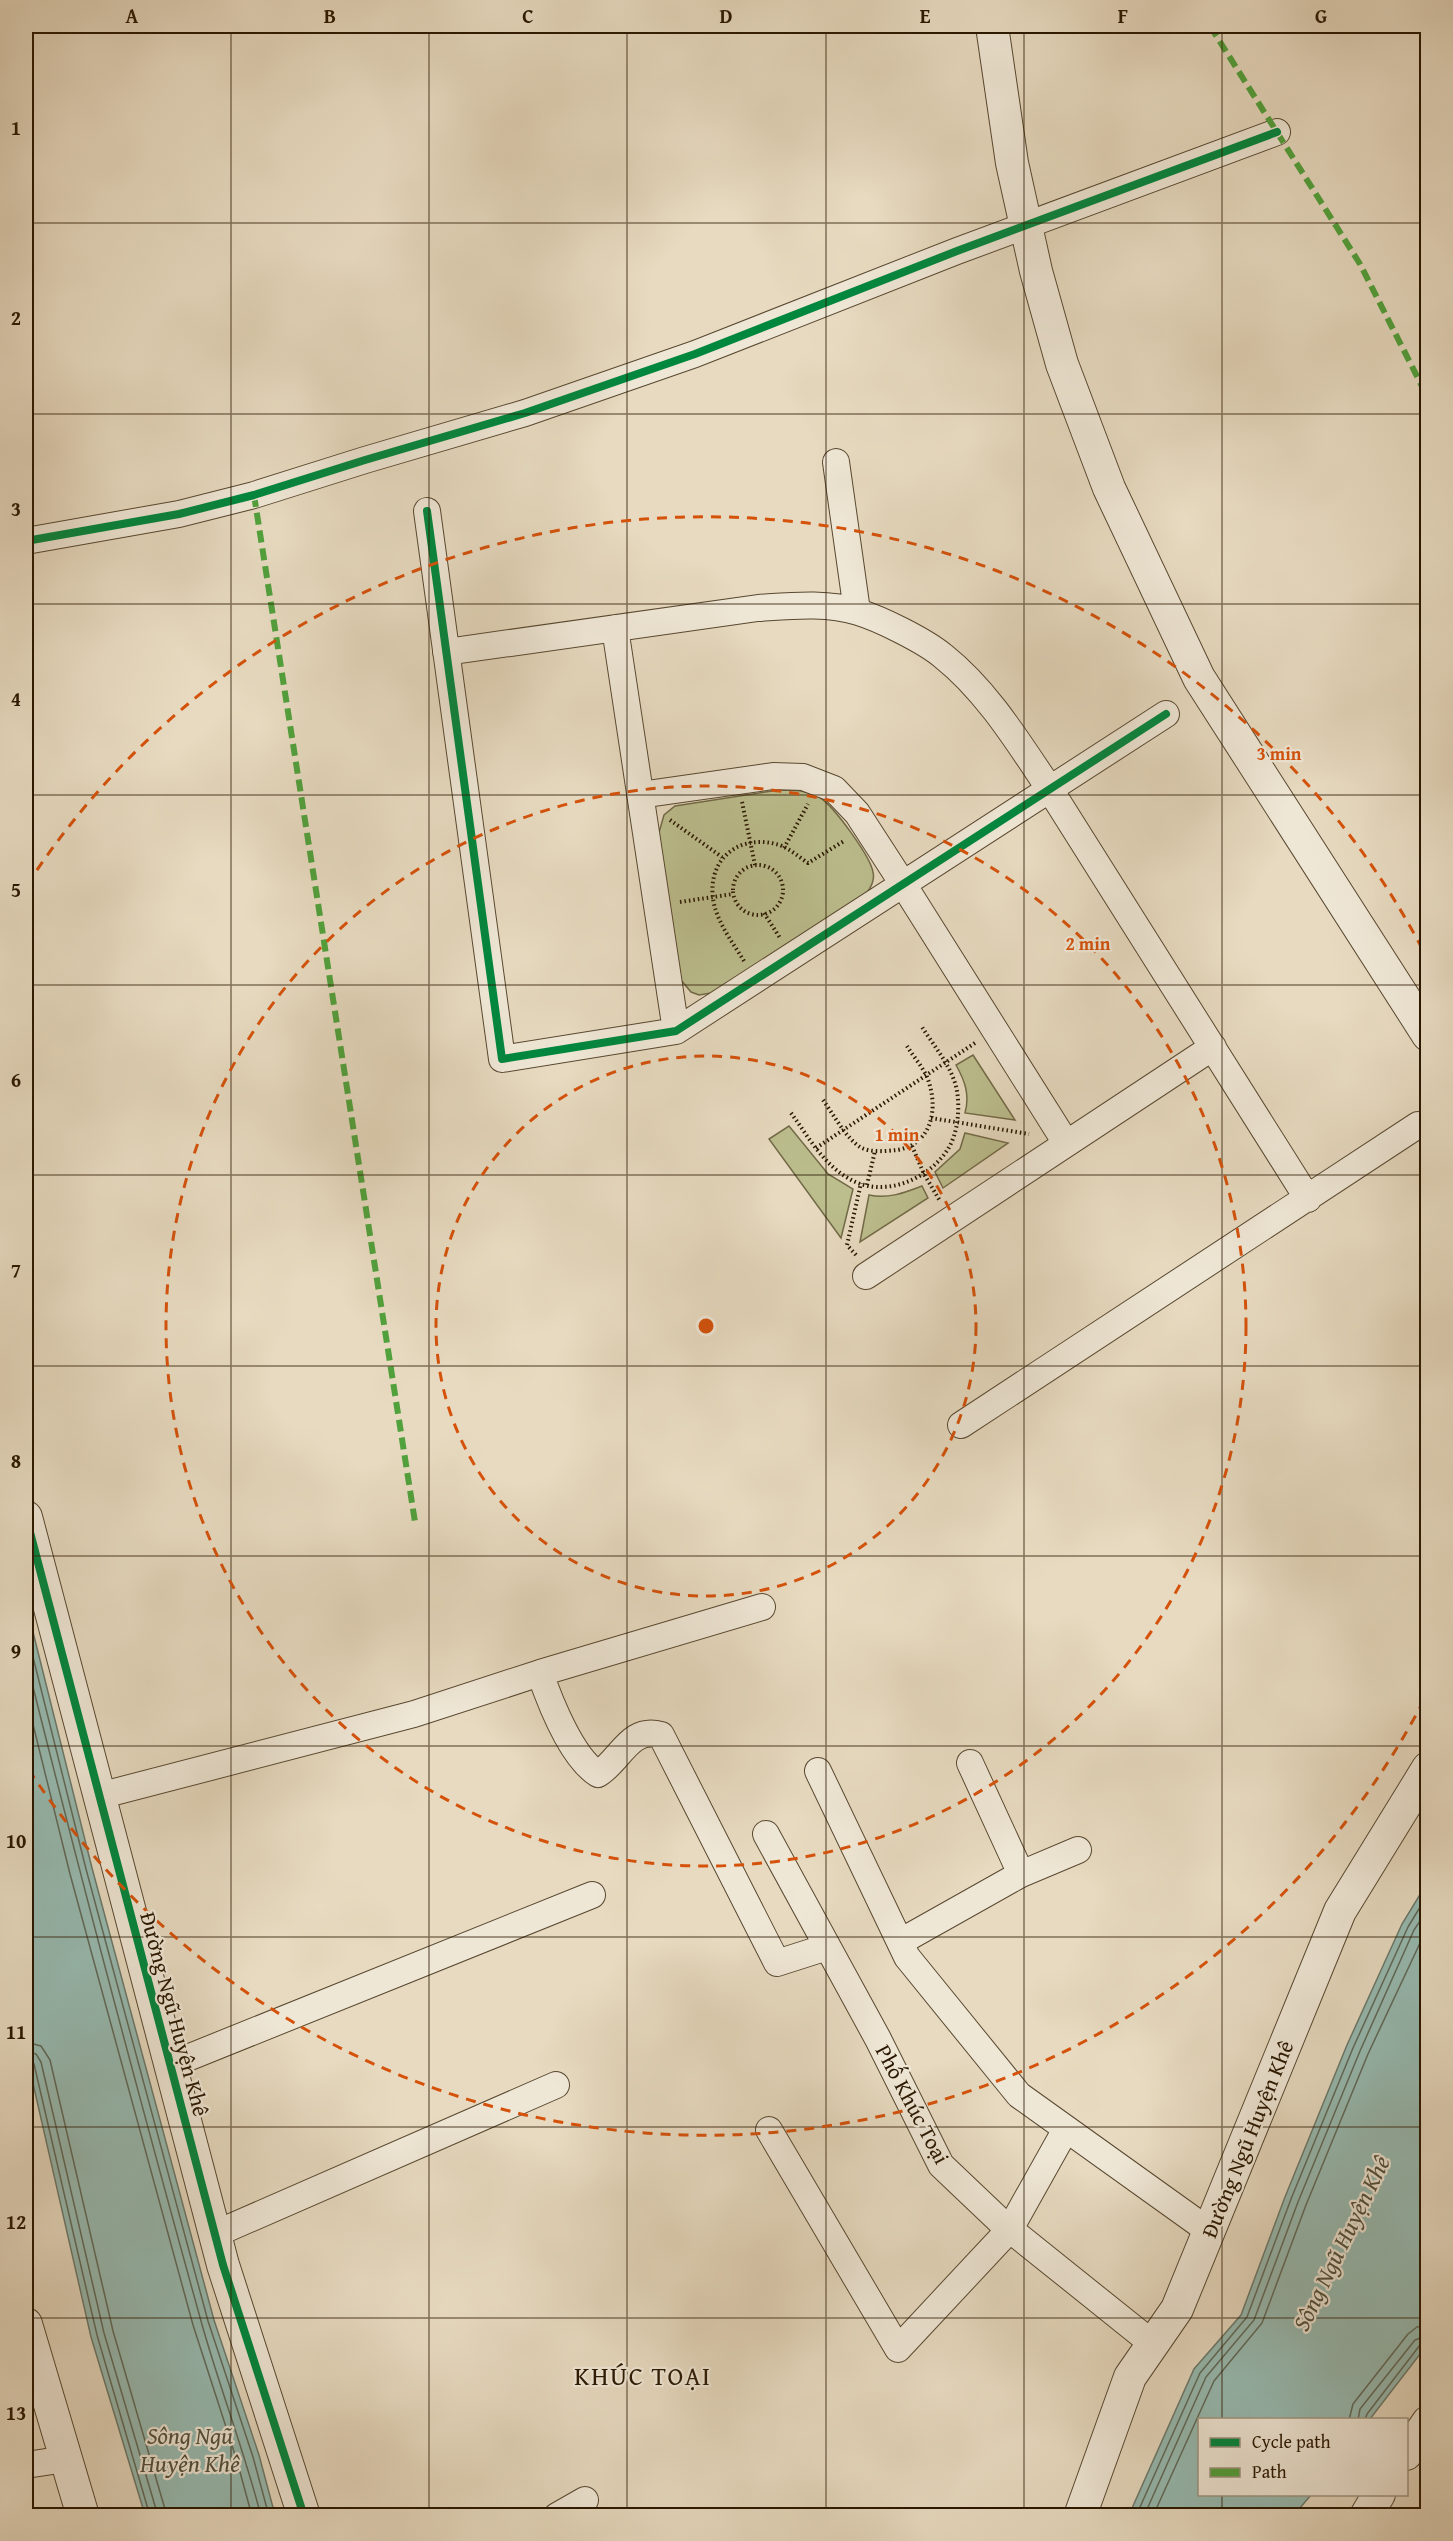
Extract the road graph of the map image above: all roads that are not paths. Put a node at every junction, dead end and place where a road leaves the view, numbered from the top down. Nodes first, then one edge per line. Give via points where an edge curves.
1 (992, 26) edge
2 (1277, 132) dead end
3 (1026, 225) junction
4 (836, 462) dead end
5 (426, 511) dead end
6 (26, 541) edge
7 (857, 611) junction
8 (615, 628) junction
9 (446, 652) junction
10 (1166, 714) dead end
11 (1049, 788) junction
12 (640, 795) junction
13 (903, 884) junction
14 (676, 1031) junction
15 (1428, 1035) edge
16 (1213, 1047) junction
17 (1418, 1125) dead end
18 (1066, 1143) junction
19 (1308, 1199) junction
20 (862, 1267) road end
21 (961, 1425) dead end
22 (26, 1517) edge
23 (762, 1607) dead end
24 (540, 1673) junction
25 (970, 1763) dead end
26 (1428, 1768) edge
27 (818, 1771) dead end
28 (99, 1796) junction
29 (766, 1833) dead end
30 (1078, 1850) dead end
31 (1021, 1874) junction
32 (592, 1895) dead end
33 (900, 1942) junction
34 (828, 1947) junction
35 (170, 2065) junction
36 (556, 2085) dead end
37 (1065, 2129) junction
38 (769, 2130) dead end
39 (1010, 2229) junction
40 (1209, 2231) junction
41 (215, 2234) junction
42 (26, 2324) edge
43 (1153, 2344) junction
44 (1428, 2422) edge
45 (1408, 2452) edge
46 (66, 2459) junction
47 (26, 2465) edge
48 (1378, 2496) edge
49 (585, 2500) dead end
50 (83, 2516) edge
51 (304, 2516) edge
52 (557, 2516) edge
53 (1080, 2516) edge
54 (1366, 2516) edge

1 - 3 street via 1012,163
2 - 3 street
3 - 6 street via 695,354 525,414 255,495 179,514
3 - 15 street via 1062,364 1108,488 1176,633 1227,724
4 - 7 street
5 - 9 street
7 - 8 street via 808,605 758,608
7 - 11 street via 943,655 1004,723
8 - 9 street
8 - 12 street
9 - 14 street via 502,1059
10 - 11 street
11 - 13 street
11 - 16 street
12 - 13 street via 774,776 804,777 834,789 857,813
12 - 14 street
13 - 14 street
13 - 18 street
16 - 18 street
16 - 19 street
17 - 19 street
18 - 20 street
19 - 21 street
22 - 28 street, Đường Ngũ Huyện Khê
23 - 24 street
24 - 28 street via 414,1714
24 - 34 street via 576,1754 598,1774 637,1736 649,1731 661,1735 777,1963
25 - 31 street
26 - 40 street, Đường Ngũ Huyện Khê via 1340,1911
27 - 33 street
28 - 35 street, Đường Ngũ Huyện Khê
29 - 34 street, Phố Khúc Toại
30 - 31 street
31 - 33 street
32 - 35 street
33 - 37 street via 907,1957 1018,2095
34 - 39 street, Phố Khúc Toại via 941,2165
35 - 41 street, Đường Ngũ Huyện Khê
36 - 41 street
37 - 39 street
37 - 40 street
38 - 39 street via 898,2349
39 - 43 street, Phố Khúc Toại
40 - 43 street, Đường Ngũ Huyện Khê via 1177,2309
41 - 51 street, Đường Ngũ Huyện Khê
42 - 46 street
43 - 53 street, Đường Ngũ Huyện Khê via 1130,2377
44 - 45 street
46 - 47 street
46 - 50 street
48 - 54 street
49 - 52 street

